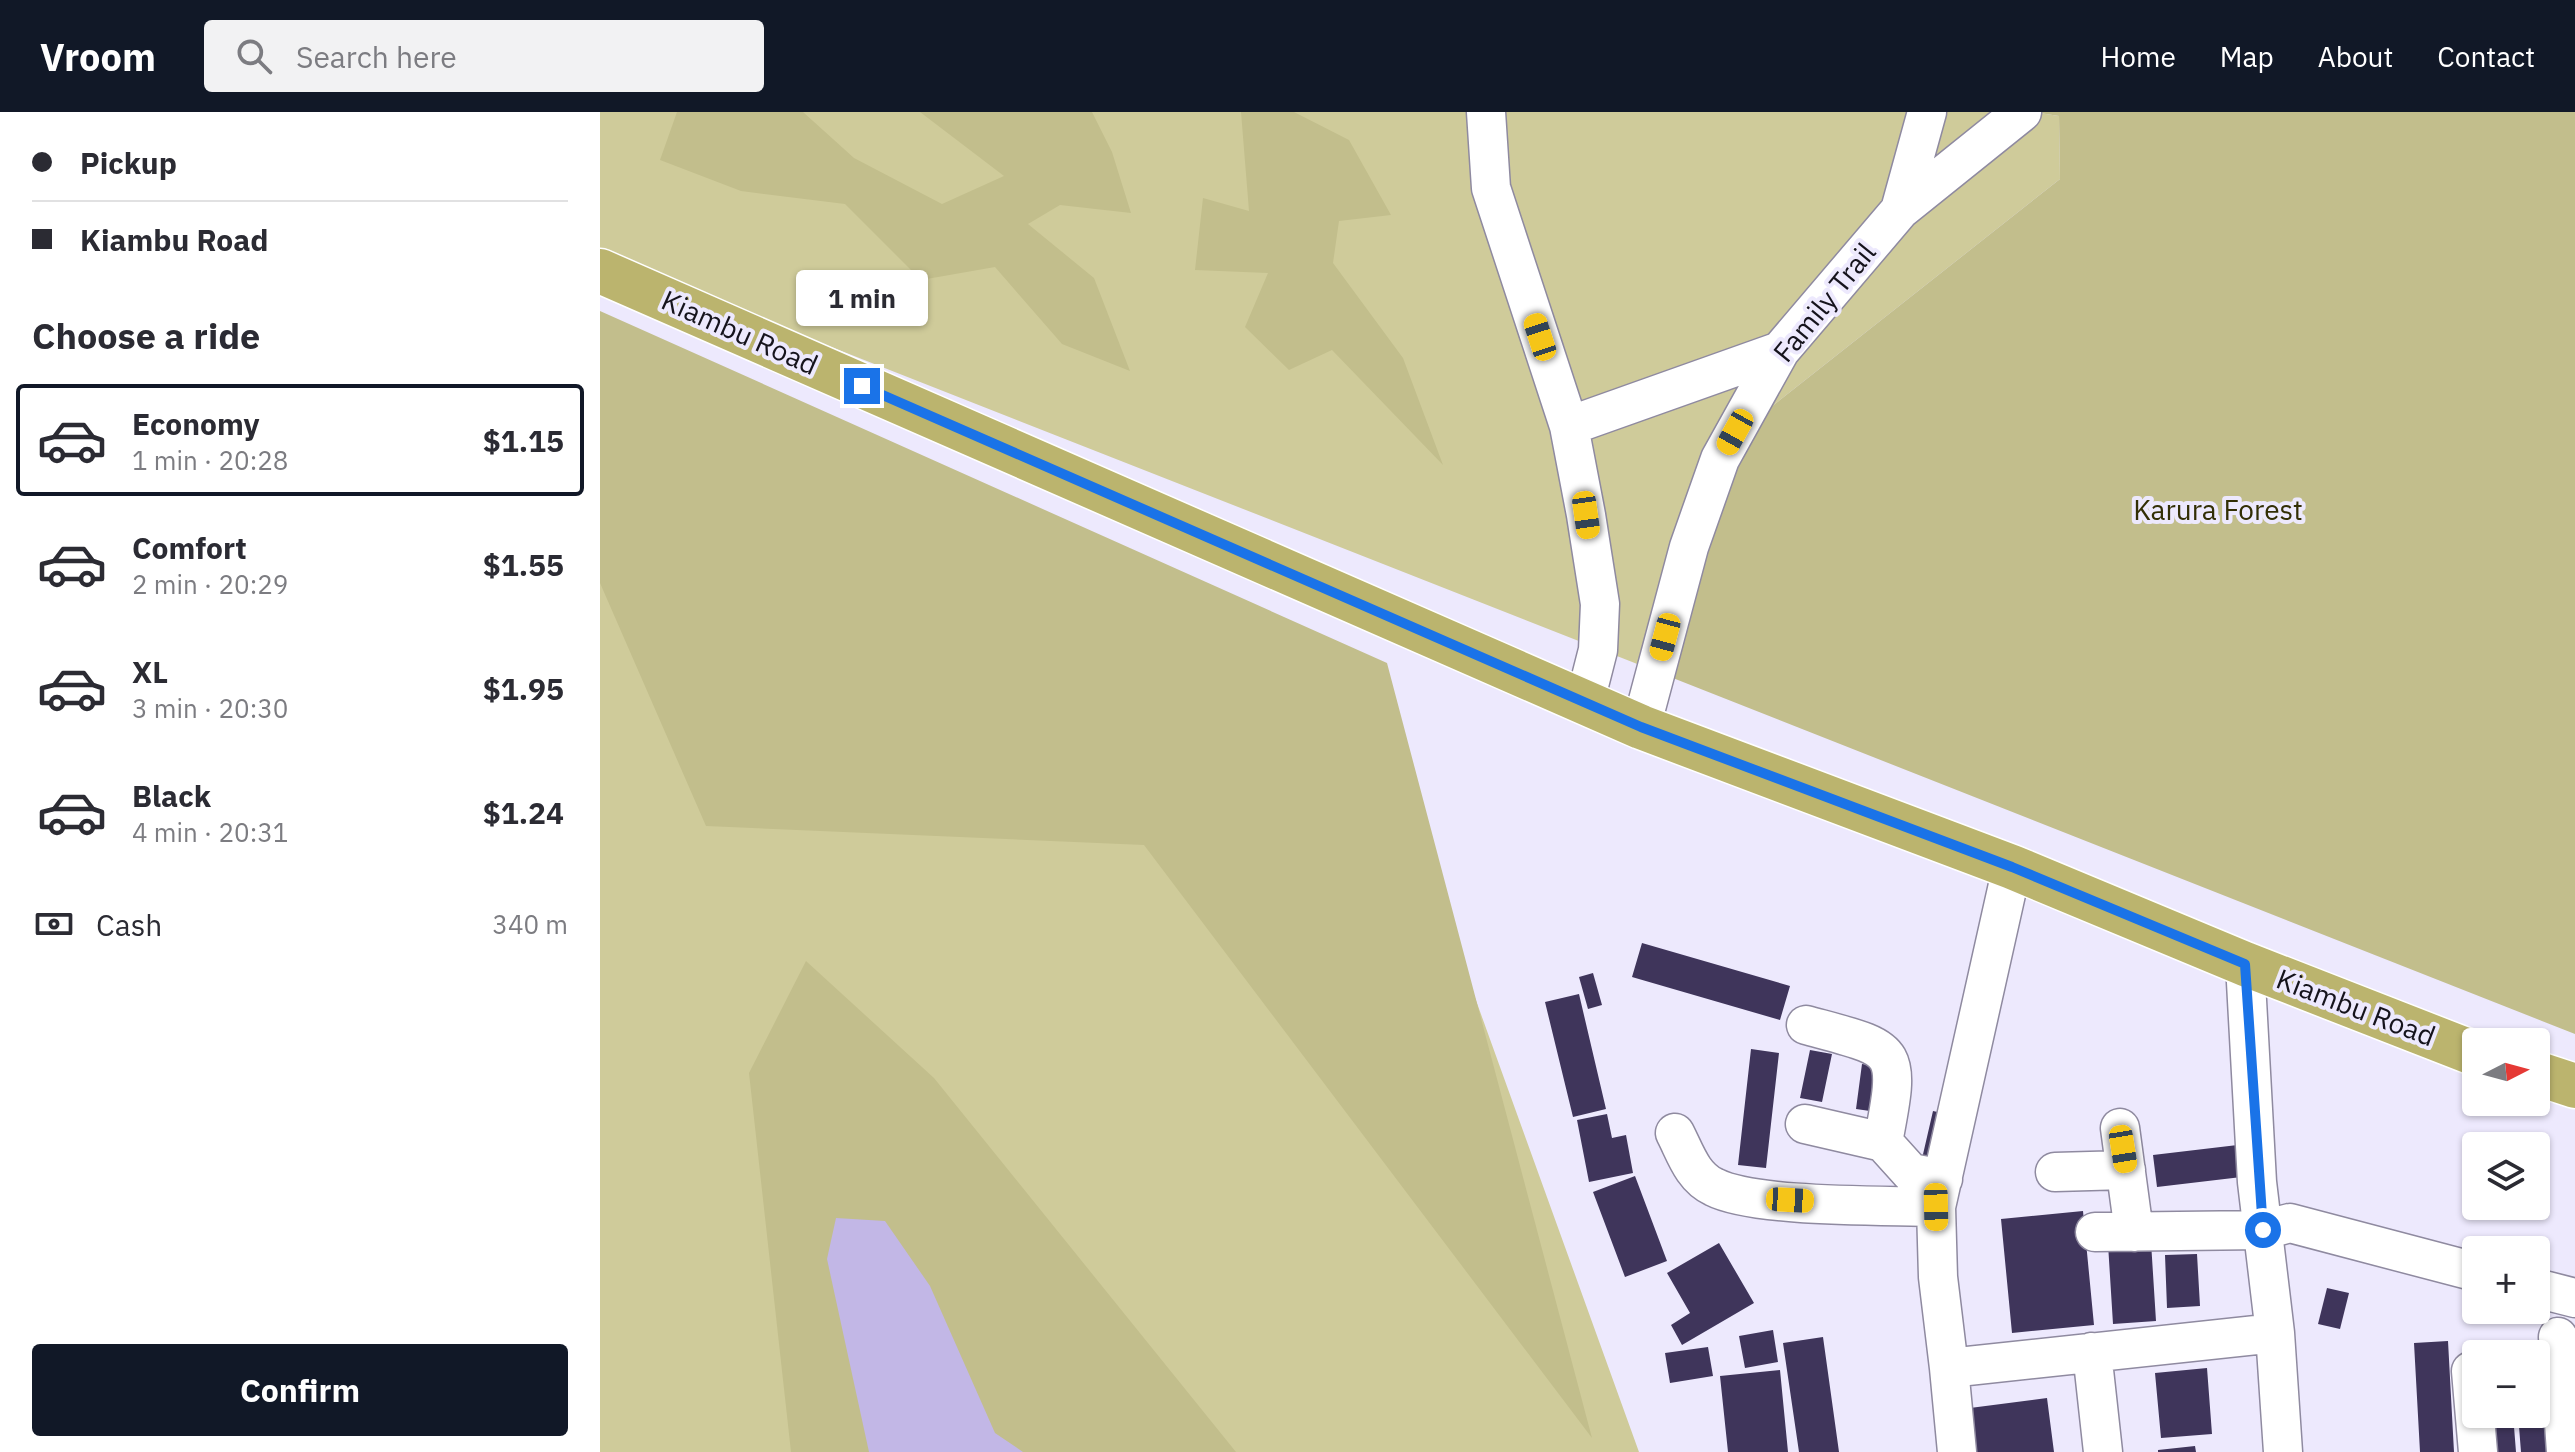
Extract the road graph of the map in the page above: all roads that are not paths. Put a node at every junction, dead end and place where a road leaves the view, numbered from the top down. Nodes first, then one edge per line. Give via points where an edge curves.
1 (1486, 112) edge
2 (1927, 112) edge
3 (2022, 112) edge
4 (1900, 210) junction
5 (600, 271) edge
6 (1780, 351) junction
7 (1569, 426) junction
8 (1585, 701) junction
9 (1641, 727) junction
10 (2012, 867) junction
11 (2245, 964) junction
12 (1806, 1025) dead end
13 (2462, 1049) edge
14 (2550, 1078) edge
15 (2575, 1086) edge
16 (1805, 1124) dead end
17 (2120, 1128) dead end
18 (1675, 1133) dead end
19 (1883, 1142) junction
20 (2126, 1170) junction
21 (2055, 1172) dead end
22 (1940, 1193) junction
23 (2263, 1230) junction
24 (2095, 1232) dead end
25 (2134, 1232) junction
26 (2462, 1268) edge
27 (2550, 1292) edge
28 (2575, 1298) edge
29 (2275, 1333) junction
30 (2558, 1337) dead end
31 (2092, 1352) junction
32 (1949, 1368) junction
33 (2476, 1428) edge
34 (1957, 1452) edge
35 (2103, 1452) edge
36 (2283, 1452) edge
37 (2478, 1452) edge
38 (2566, 1452) edge

1 - 7 street via 1491,188
2 - 4 street
3 - 4 street, Family Trail
4 - 6 street, Family Trail
5 - 8 highway, Kiambu Road
6 - 7 street
6 - 9 street, Family Trail via 1720,459 1689,547
7 - 8 street via 1600,604 1598,650
8 - 9 highway, Kiambu Road
9 - 10 highway, Kiambu Road
10 - 11 highway, Kiambu Road
10 - 22 street
11 - 13 highway, Kiambu Road
11 - 23 street
12 - 19 street via 1876,1044 1889,1060 1894,1082
14 - 15 highway
16 - 19 street
17 - 20 street
18 - 22 street via 1694,1171 1713,1187 1790,1200
19 - 22 street via 1911,1173
20 - 21 street
20 - 25 street
22 - 32 street via 1938,1277
23 - 25 street
23 - 26 street via 2290,1223
23 - 29 street
24 - 25 street
27 - 28 street
29 - 31 street
29 - 36 street
30 - 38 street
31 - 32 street
31 - 35 street
32 - 34 street
33 - 37 street

